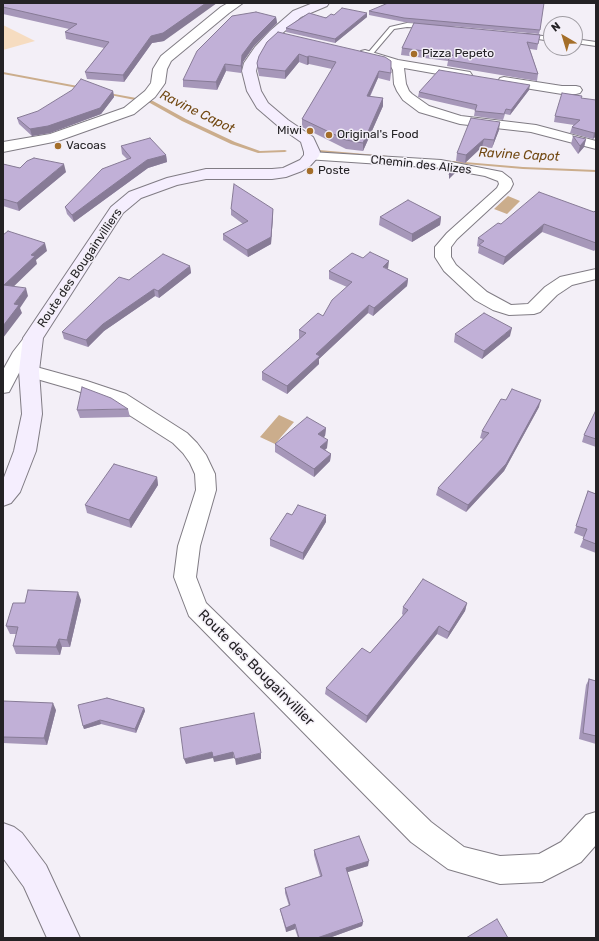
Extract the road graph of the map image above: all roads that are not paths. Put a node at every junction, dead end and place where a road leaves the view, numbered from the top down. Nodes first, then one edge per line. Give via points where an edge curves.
1 (237, 3) edge
2 (323, 3) edge
3 (432, 26) edge
4 (519, 36) edge
5 (543, 38) edge
6 (583, 42) edge
7 (596, 44) edge
8 (354, 52) edge
9 (369, 55) junction
10 (395, 63) junction
11 (478, 77) edge
12 (493, 79) edge
13 (576, 90) dead end
14 (3, 137) edge
15 (38, 142) junction
16 (596, 145) edge
17 (3, 147) edge
18 (311, 156) junction
19 (596, 274) edge
20 (33, 338) junction
21 (29, 371) junction
22 (3, 387) edge
23 (3, 497) edge
24 (596, 825) edge
25 (3, 838) edge
26 (64, 938) edge

1 - 15 street via 166,59 160,69 158,83 150,94 129,111
2 - 18 main road via 297,14 281,35 261,47 249,71 254,91 262,105 308,140
3 - 9 lane via 407,25 392,28
4 - 5 lane
6 - 7 lane
8 - 9 street
9 - 10 street
10 - 11 street
10 - 16 street via 399,70 400,84 407,97 424,110 460,120 531,128
12 - 13 street
14 - 15 street
15 - 17 street
18 - 19 street, Chemin des Alizes via 440,164 485,172 504,179 506,184 503,190 443,247 443,257 450,268 481,296 499,306 509,310 528,310 534,308 551,291 566,281
18 - 20 main road, Route des Bougainvilliers via 305,164 286,172 206,174 173,180 135,195 117,210
20 - 21 main road
20 - 22 street via 19,356
21 - 23 main road via 32,414 25,451 12,486
21 - 24 street, Route des Bougainvillier via 81,385 119,399 180,438 190,448 205,474 206,490 189,546 185,578 197,609 421,832 458,859 500,870 542,868 571,852
25 - 26 main road via 11,844 35,876

